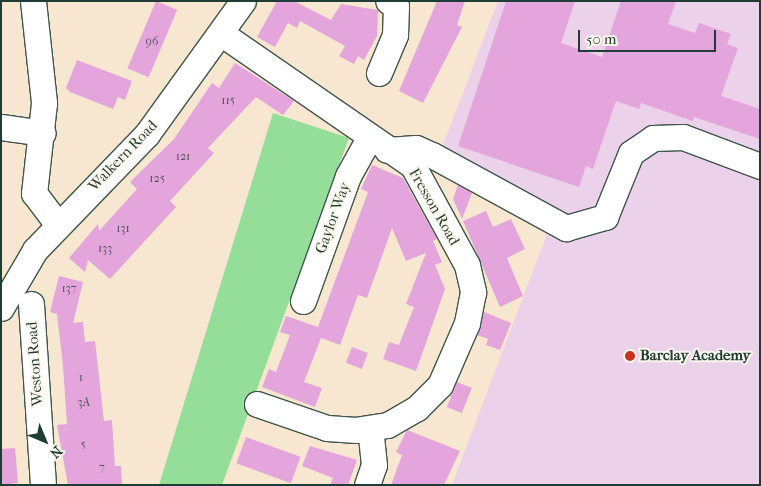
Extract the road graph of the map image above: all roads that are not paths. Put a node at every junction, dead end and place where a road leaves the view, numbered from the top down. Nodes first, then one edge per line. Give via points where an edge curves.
1 (33, 1) edge
2 (242, 1) edge
3 (395, 3) edge
4 (222, 34) junction
5 (379, 73) dead end
6 (1, 127) edge
7 (43, 134) junction
8 (378, 144) junction
9 (760, 166) edge
10 (57, 224) junction
11 (303, 301) dead end
12 (31, 304) dead end
13 (1, 308) edge
14 (257, 404) dead end
15 (370, 429) junction
16 (43, 485) edge
17 (367, 485) edge

1 - 7 street via 43,75
2 - 4 street, Walkern Road
3 - 5 street via 394,43
4 - 8 street, Fresson Road
4 - 10 street, Walkern Road via 147,134
6 - 7 street
7 - 10 street via 34,193
8 - 9 street via 416,148 432,155 566,228 606,217 631,153 653,138 683,137
8 - 11 street, Gaylor Way via 348,176
8 - 15 street, Fresson Road via 413,166 433,198 467,265 472,307 440,385 417,408
10 - 13 street, Walkern Road via 19,274
12 - 16 street, Weston Road
14 - 15 street, Fresson Road via 328,428
15 - 17 street via 374,465

